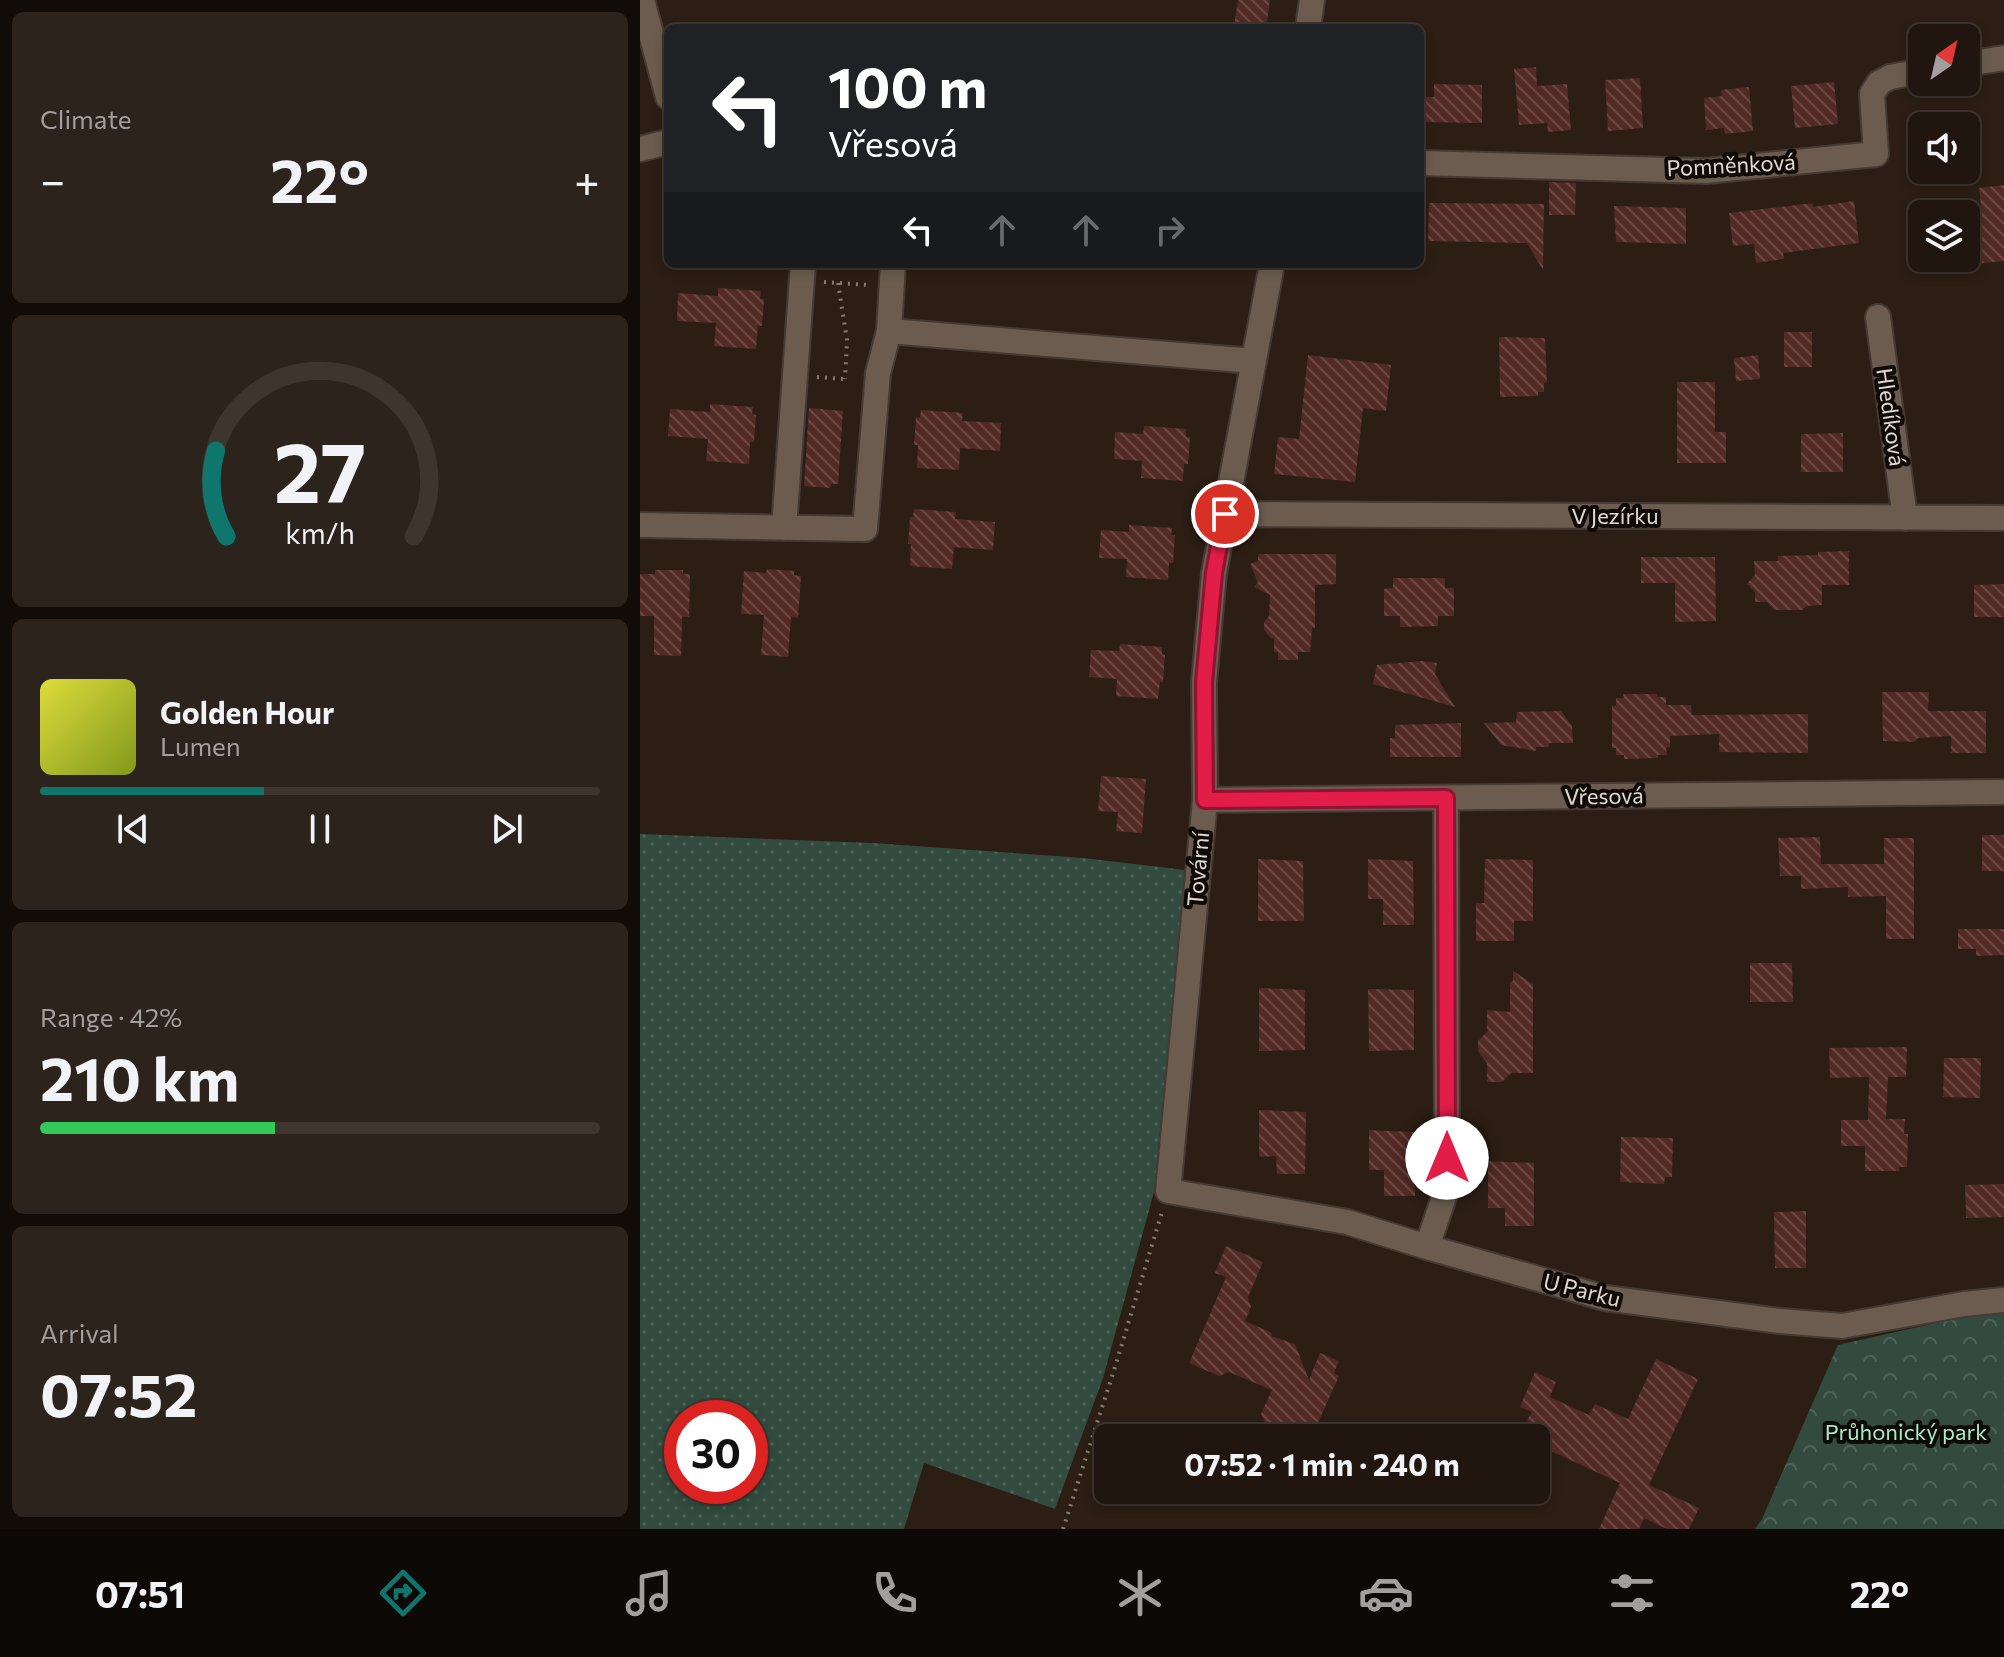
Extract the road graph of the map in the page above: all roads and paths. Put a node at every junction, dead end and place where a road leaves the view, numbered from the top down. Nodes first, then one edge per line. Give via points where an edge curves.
1 (642, 0) edge
2 (1312, 0) edge
3 (1309, 24) edge
4 (2004, 58) edge
5 (1980, 62) edge
6 (1908, 74) edge
7 (664, 82) edge
8 (664, 143) edge
9 (640, 149) edge
10 (1424, 163) edge
11 (1271, 268) edge
12 (803, 272) edge
13 (892, 275) edge
14 (838, 283) junction
15 (1878, 317) dead end
16 (889, 331) junction
17 (1254, 361) junction
18 (795, 376) junction
19 (845, 379) junction
20 (877, 381) junction
21 (1225, 514) junction
22 (1905, 518) junction
23 (2004, 518) edge
24 (640, 525) edge
25 (784, 528) junction
26 (2004, 792) edge
27 (1446, 798) junction
28 (1205, 800) junction
29 (1168, 1191) junction
30 (1427, 1247) junction
31 (2004, 1300) edge
32 (1063, 1529) edge

1 - 7 street
2 - 3 street
4 - 5 street
6 - 10 street, Pomněnková via 1879,83 1872,94 1876,154 1706,171
8 - 9 street
11 - 17 street, Tovární
12 - 14 path
12 - 18 street
13 - 14 path
13 - 16 street
14 - 19 path via 847,340
15 - 22 street, Hledíková
16 - 17 street
16 - 20 street
17 - 21 street, Tovární
18 - 19 path
18 - 25 street
19 - 20 path
20 - 25 street via 865,529
21 - 22 street, V Jezírku
21 - 28 street, Tovární via 1204,682
22 - 23 street, V Jezírku
24 - 25 street
26 - 27 street, Vřesová
27 - 28 street, Vřesová
27 - 30 street via 1447,1188
28 - 29 street, Tovární
29 - 30 street, U Parku via 1347,1222
29 - 32 path
30 - 31 street, U Parku via 1605,1298 1780,1321 1842,1326

